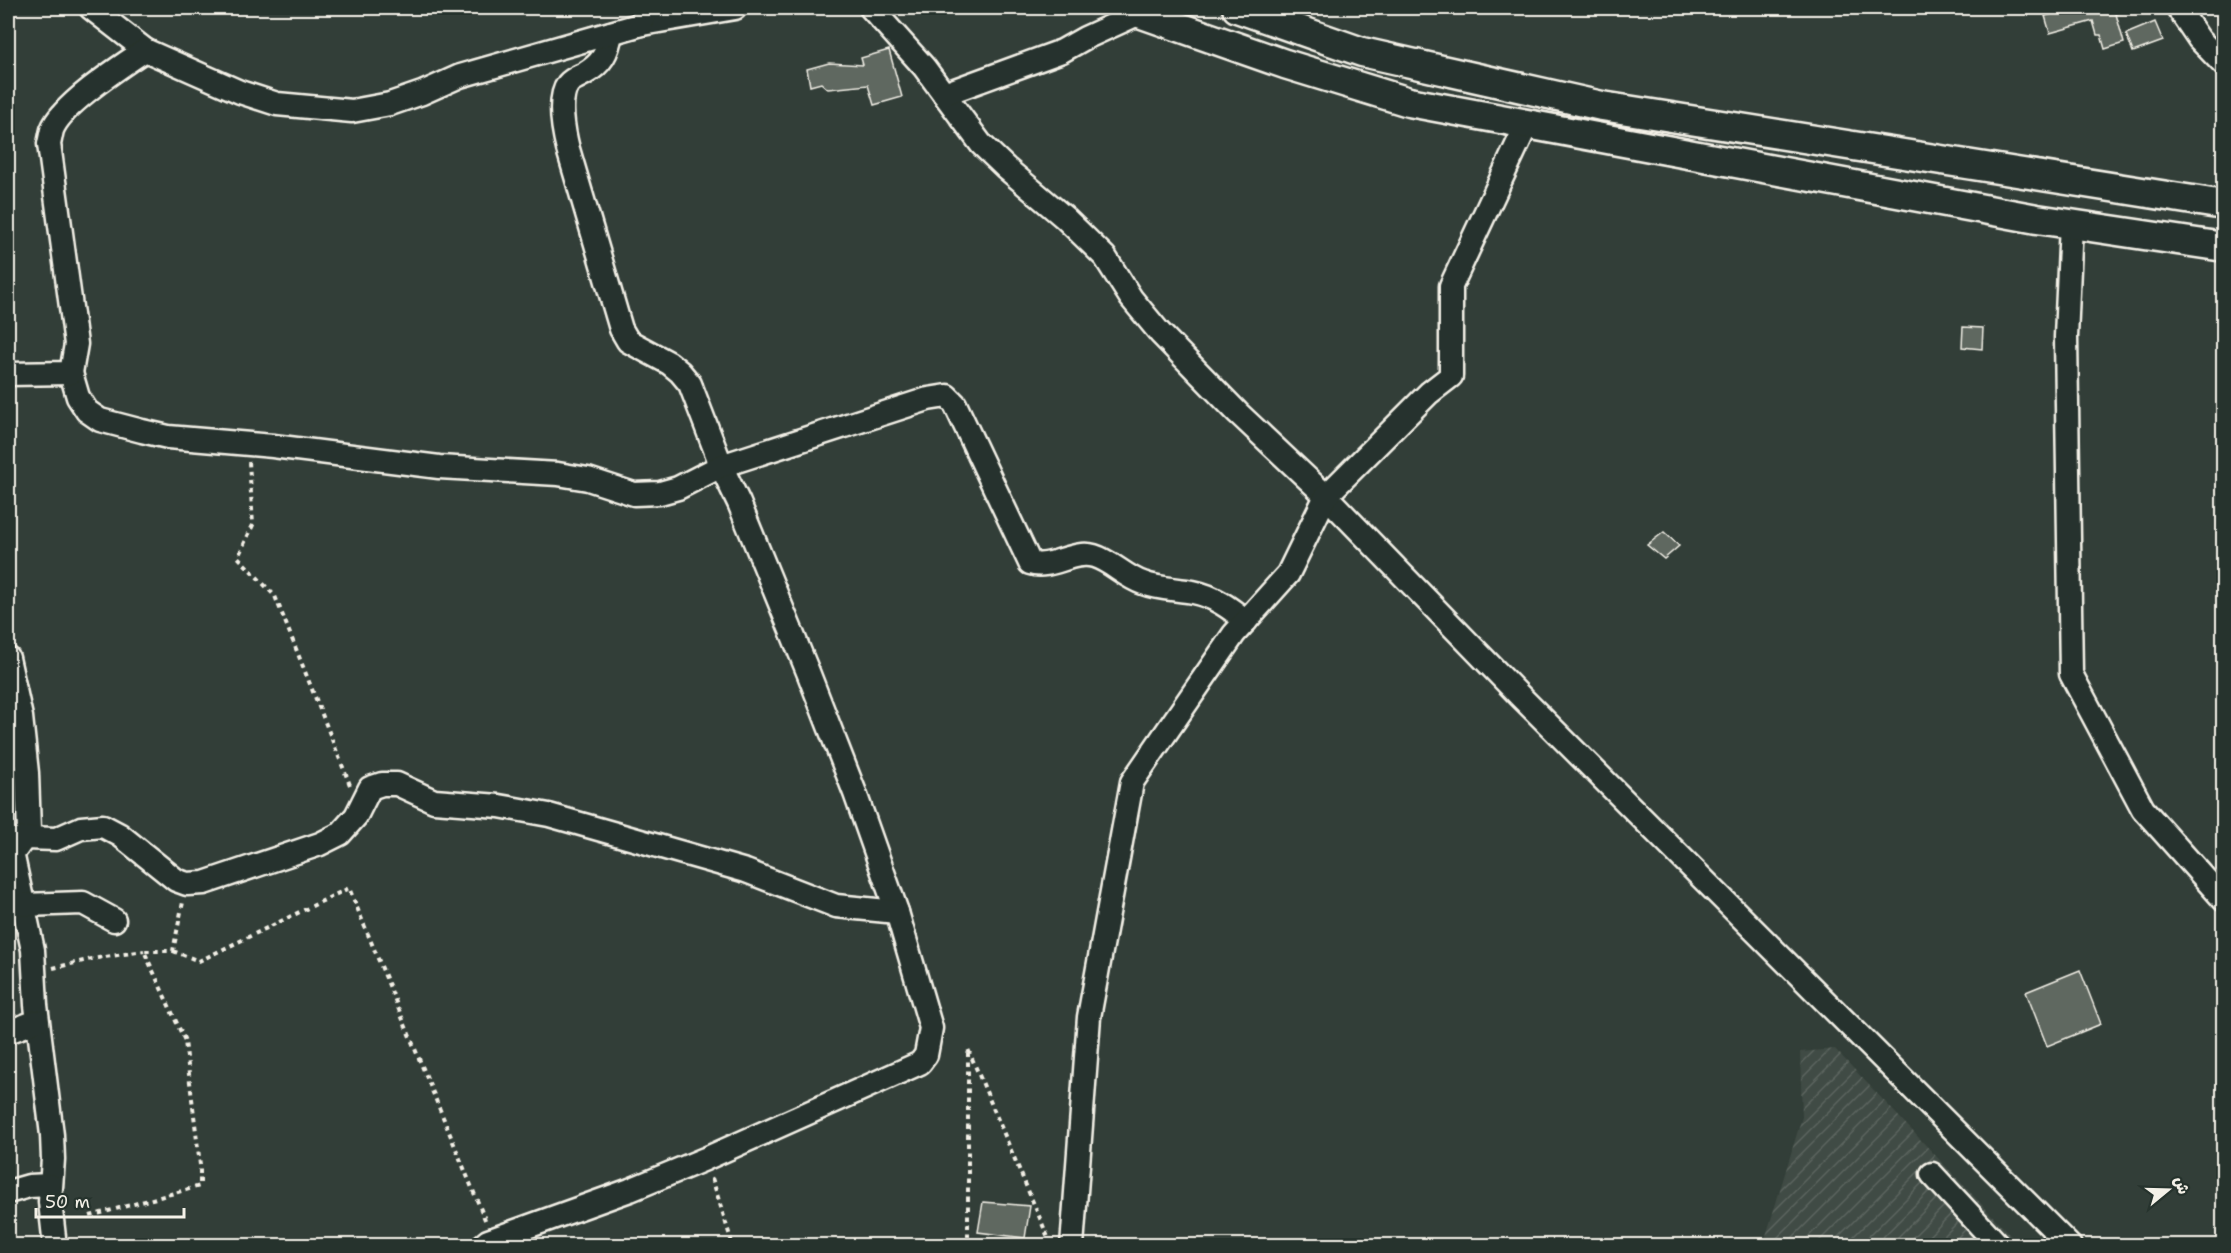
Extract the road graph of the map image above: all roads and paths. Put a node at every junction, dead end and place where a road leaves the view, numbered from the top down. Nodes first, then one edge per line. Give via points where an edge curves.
1 (90, 8) edge
2 (735, 8) edge
3 (871, 8) edge
4 (1237, 8) edge
5 (2178, 8) edge
6 (1133, 10) edge
7 (644, 16) edge
8 (611, 33) junction
9 (145, 50) junction
10 (2223, 65) edge
11 (944, 94) junction
12 (1527, 124) junction
13 (2044, 176) junction
14 (2223, 205) edge
15 (2037, 219) junction
16 (2071, 223) junction
17 (2223, 248) edge
18 (11, 370) edge
19 (71, 373) junction
20 (247, 444) junction
21 (721, 466) junction
22 (1326, 496) junction
23 (1246, 621) junction
24 (8, 658) edge
25 (359, 808) junction
26 (16, 840) edge
27 (187, 884) junction
28 (2223, 900) edge
29 (24, 905) junction
30 (897, 912) junction
31 (114, 920) dead end
32 (144, 951) junction
33 (173, 951) junction
34 (35, 972) junction
35 (38, 1021) junction
36 (8, 1032) edge
37 (705, 1159) junction
38 (1932, 1174) dead end
39 (50, 1185) junction
40 (8, 1192) edge
41 (90, 1216) dead end
42 (488, 1242) edge
43 (55, 1245) edge
44 (734, 1245) edge
45 (968, 1245) edge
46 (1052, 1245) edge
47 (1072, 1245) edge
48 (1999, 1245) edge
49 (2070, 1245) edge

1 - 9 street
2 - 7 street
3 - 11 street
4 - 13 main road via 1362,52 1602,106
5 - 10 street
6 - 11 street via 1062,51
6 - 12 main road via 1285,64 1409,102
7 - 8 street
8 - 9 street via 460,76 390,104 352,111 277,104 240,93
8 - 21 street via 604,58 568,84 564,93 563,130 621,329 628,341 669,363 690,384
9 - 19 street via 82,97 52,129 49,144 76,344
11 - 22 street via 981,144 1105,257 1160,333
12 - 15 main road
12 - 22 street via 1451,286 1452,376 1429,393
13 - 14 main road
13 - 15 main road
15 - 16 main road
16 - 17 main road
16 - 28 street via 2066,337 2071,674 2143,808
18 - 19 street
19 - 20 street via 78,397 87,411 100,420 168,436
20 - 21 street via 439,467 558,474 634,494 678,488
20 - 25 path via 253,525 238,557 275,596
21 - 23 street via 947,396 956,404 1030,562 1038,566 1094,556 1146,585 1209,596
21 - 30 street via 808,672
22 - 23 street via 1288,574
22 - 49 street via 1521,697
23 - 47 street via 1132,782 1089,1017
24 - 26 street via 21,717 27,773 29,831
25 - 27 street via 340,834 320,844 204,883
25 - 30 street via 370,788 397,784 434,801 549,815 746,871 836,906
26 - 27 street via 56,839 81,828 104,826 176,880
26 - 29 street via 14,858
27 - 33 path
29 - 31 street via 83,903
29 - 34 street
30 - 37 street via 931,1028 926,1056 912,1068
32 - 33 path
32 - 34 path
32 - 41 path via 184,1041 201,1186
33 - 42 path via 199,961 349,888
34 - 35 street
35 - 36 street
35 - 39 street via 52,1135
37 - 42 street
37 - 44 path
38 - 48 street
39 - 40 street
39 - 43 street
45 - 46 path via 968,1050

